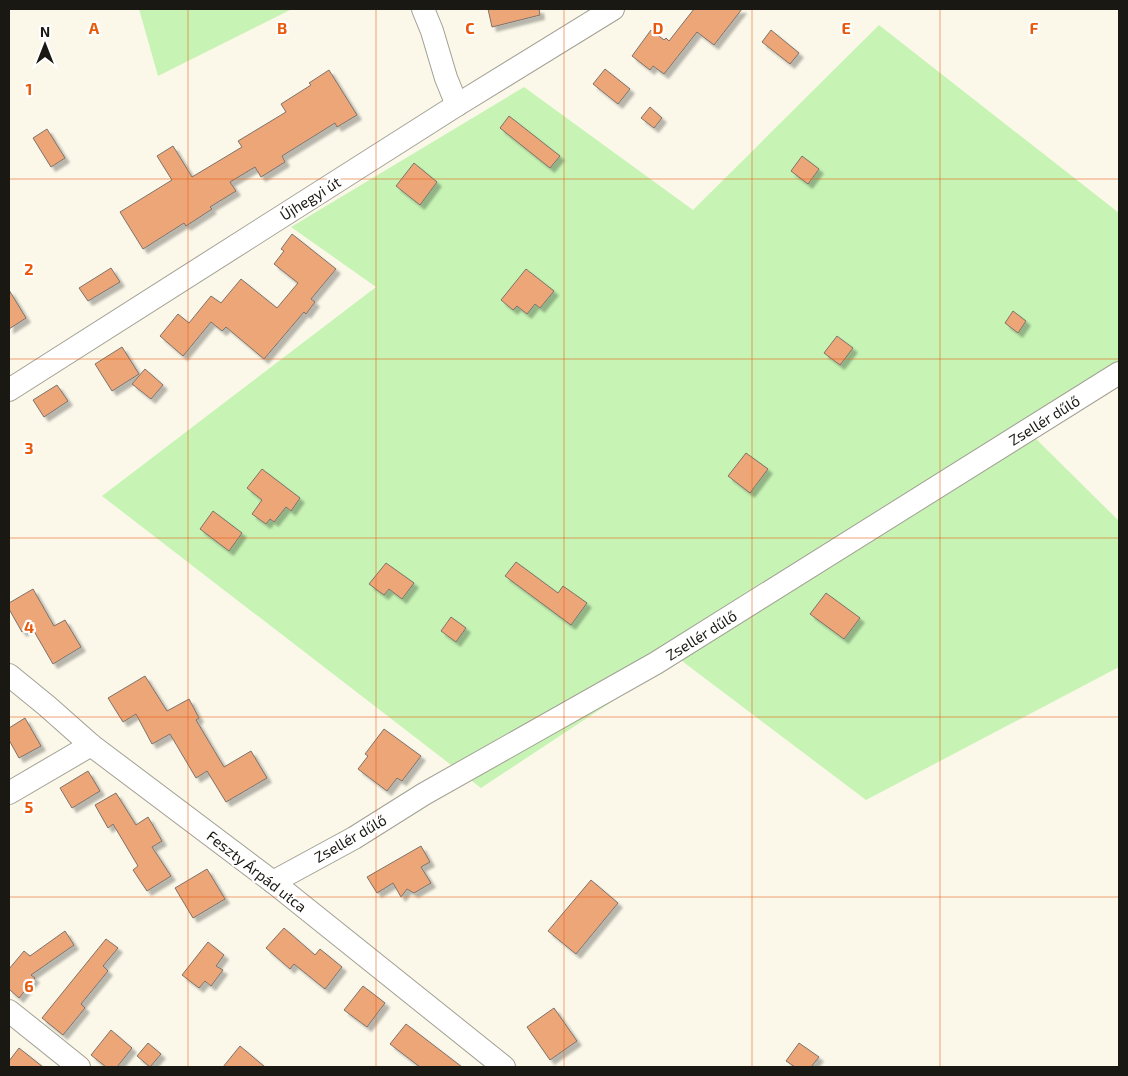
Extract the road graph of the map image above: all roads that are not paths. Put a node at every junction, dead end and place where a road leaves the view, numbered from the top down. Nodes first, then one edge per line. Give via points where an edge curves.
1 (423, 9) edge
2 (613, 9) edge
3 (457, 105) junction
4 (1119, 373) edge
5 (9, 390) edge
6 (9, 675) edge
7 (91, 744) junction
8 (9, 793) edge
9 (273, 882) junction
10 (9, 1011) edge
11 (79, 1067) edge
12 (504, 1067) edge

1 - 3 street
2 - 3 street, Újhegyi út
3 - 5 street, Újhegyi út
4 - 9 street, Zsellér dűlő via 656,663
6 - 7 street, Feszty Árpád utca
7 - 8 street
7 - 9 street, Feszty Árpád utca
9 - 12 street, Feszty Árpád utca
10 - 11 street

